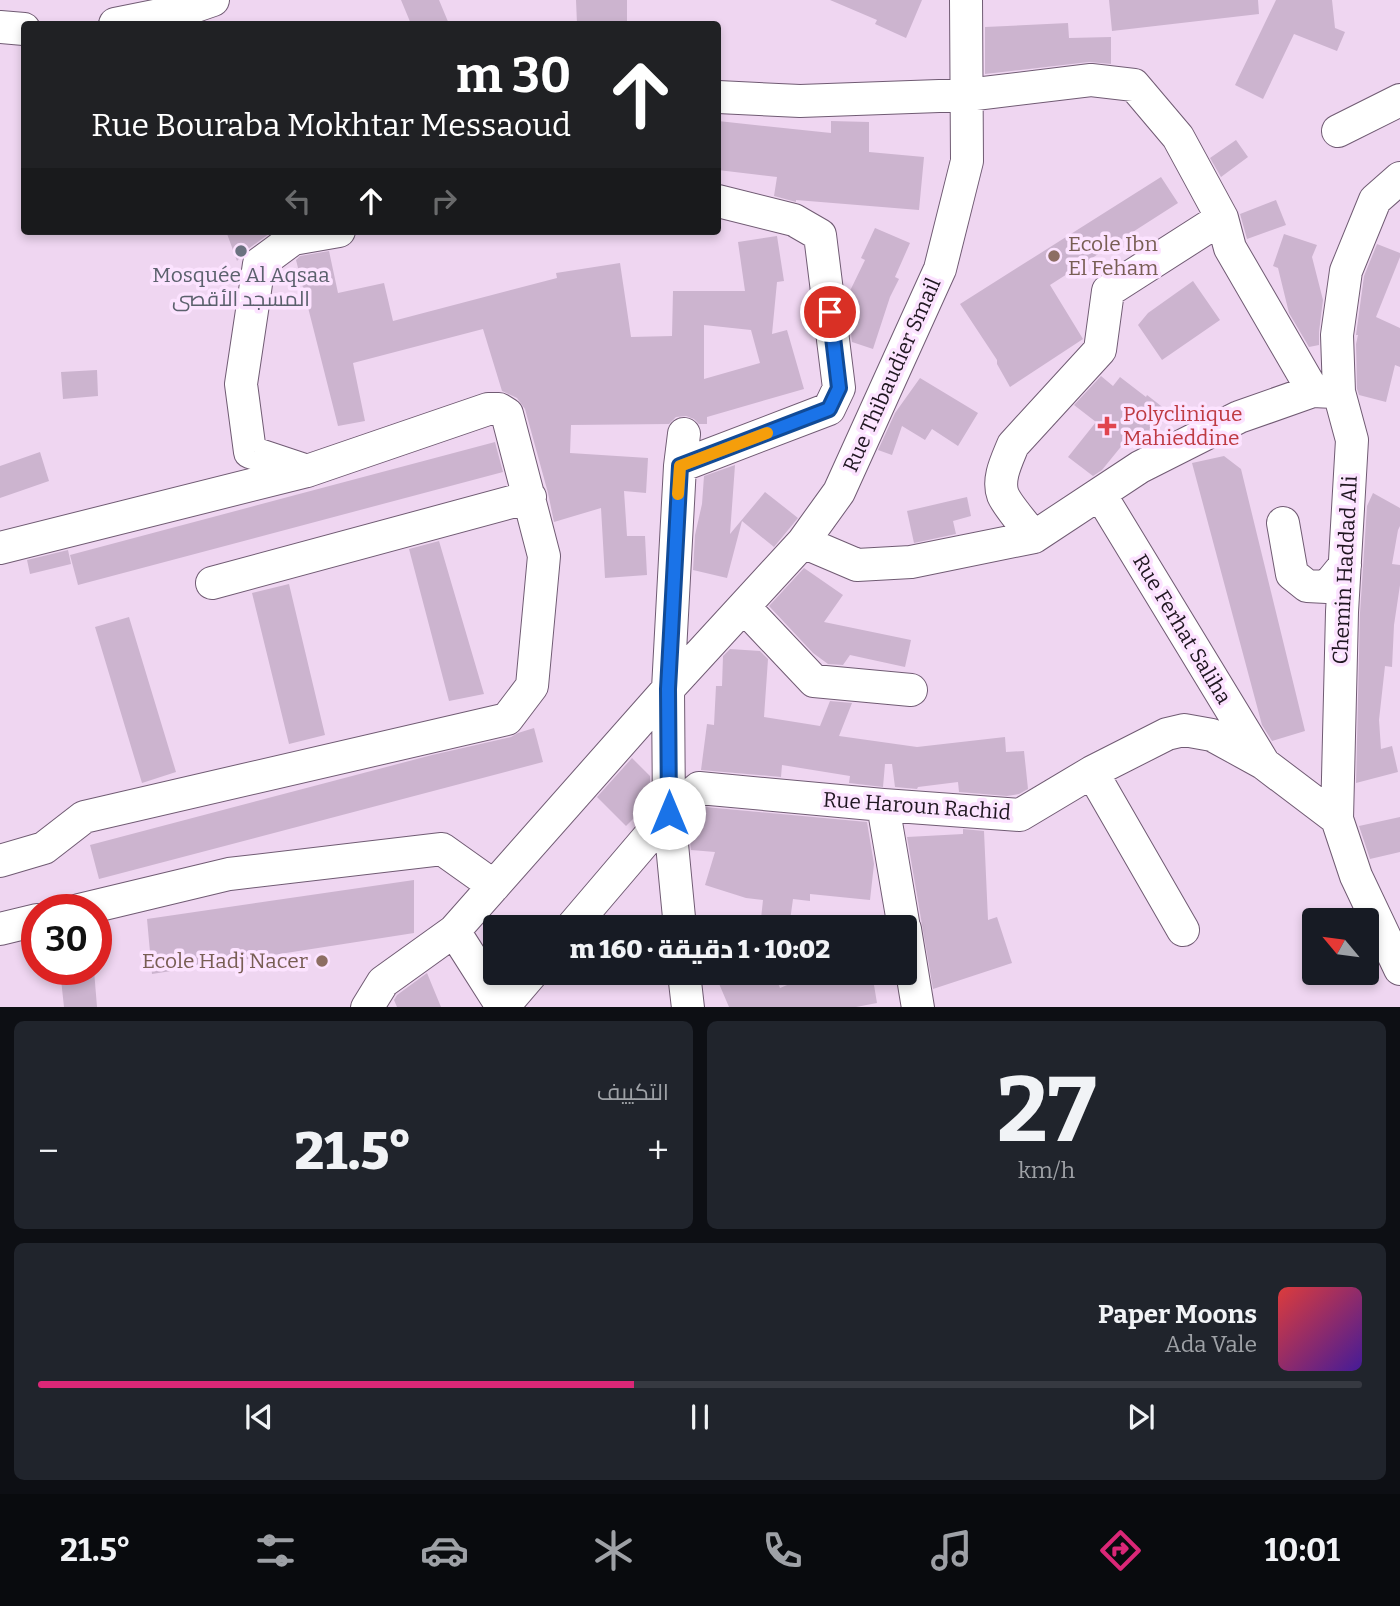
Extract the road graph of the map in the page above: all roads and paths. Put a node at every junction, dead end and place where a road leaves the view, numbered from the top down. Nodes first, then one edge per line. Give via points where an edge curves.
1 (213, 0) edge
2 (966, 0) edge
3 (130, 21) edge
4 (0, 27) edge
5 (21, 29) edge
6 (967, 95) junction
7 (721, 97) edge
8 (1400, 100) edge
9 (1338, 131) dead end
10 (1400, 178) edge
11 (721, 202) edge
12 (1222, 218) junction
13 (316, 235) edge
14 (1326, 391) junction
15 (684, 434) dead end
16 (680, 466) junction
17 (307, 471) junction
18 (1100, 494) junction
19 (530, 497) junction
20 (1283, 523) dead end
21 (1034, 537) junction
22 (803, 542) junction
23 (0, 548) edge
24 (1345, 565) junction
25 (212, 583) dead end
26 (744, 607) junction
27 (668, 689) junction
28 (911, 690) dead end
29 (1263, 763) junction
30 (1092, 772) junction
31 (883, 806) junction
32 (669, 813) junction
33 (1337, 819) junction
34 (0, 861) edge
35 (494, 886) junction
36 (112, 902) edge
37 (582, 915) edge
38 (679, 915) edge
39 (903, 915) edge
40 (21, 924) edge
41 (0, 929) edge
42 (1184, 930) dead end
43 (454, 931) junction
44 (1400, 969) edge
45 (522, 985) edge
46 (685, 985) edge
47 (914, 985) edge
48 (367, 1007) edge
49 (503, 1007) edge
50 (688, 1007) edge
51 (918, 1007) edge

1 - 3 street
2 - 6 street, Rue Thibaudier Smail
4 - 5 street
6 - 7 street via 800,101
6 - 12 street via 1091,80 1134,85 1178,137
6 - 22 street, Rue Thibaudier Smail via 967,162 940,269 839,492
8 - 9 street
10 - 14 street, Chemin Haddad Ali via 1375,200 1346,271
11 - 16 street via 794,220 820,235 839,388 829,409
12 - 14 street via 1230,248
12 - 21 street via 1108,291 1100,350 1013,445 1001,480 1003,495
13 - 17 street via 293,239 258,264 241,384 250,452
14 - 18 street via 1239,417 1140,467
14 - 24 street, Chemin Haddad Ali via 1352,440
15 - 16 street
16 - 27 street
17 - 19 street via 499,409 507,414
17 - 23 street
18 - 21 street
18 - 29 street, Rue Ferhat Saliha
19 - 25 street
19 - 34 street via 544,556 532,686 507,719 84,817 44,848
20 - 24 street via 1292,574 1307,586 1327,587
21 - 22 street via 911,562 857,565
22 - 26 street, Rue Thibaudier Smail
24 - 33 street, Chemin Haddad Ali
26 - 27 street, Rue Thibaudier Smail
26 - 28 street via 814,681
27 - 32 street
27 - 35 street, Rue Thibaudier Smail
29 - 30 street, Rue Haroun Rachid via 1213,735 1184,730
29 - 33 street, Rue Haroun Rachid
30 - 31 street, Rue Haroun Rachid via 1020,815
30 - 42 street
31 - 32 street, Rue Haroun Rachid via 699,788
31 - 39 street
32 - 37 street, Rue Haroun Rachid
32 - 38 street
33 - 44 street, Chemin Haddad Ali via 1356,876
35 - 36 street via 442,849 229,874
35 - 43 street, Rue Thibaudier Smail
40 - 41 street
43 - 48 street, Rue Thibaudier Smail via 383,982
43 - 49 street
45 - 49 street
46 - 50 street
47 - 51 street

